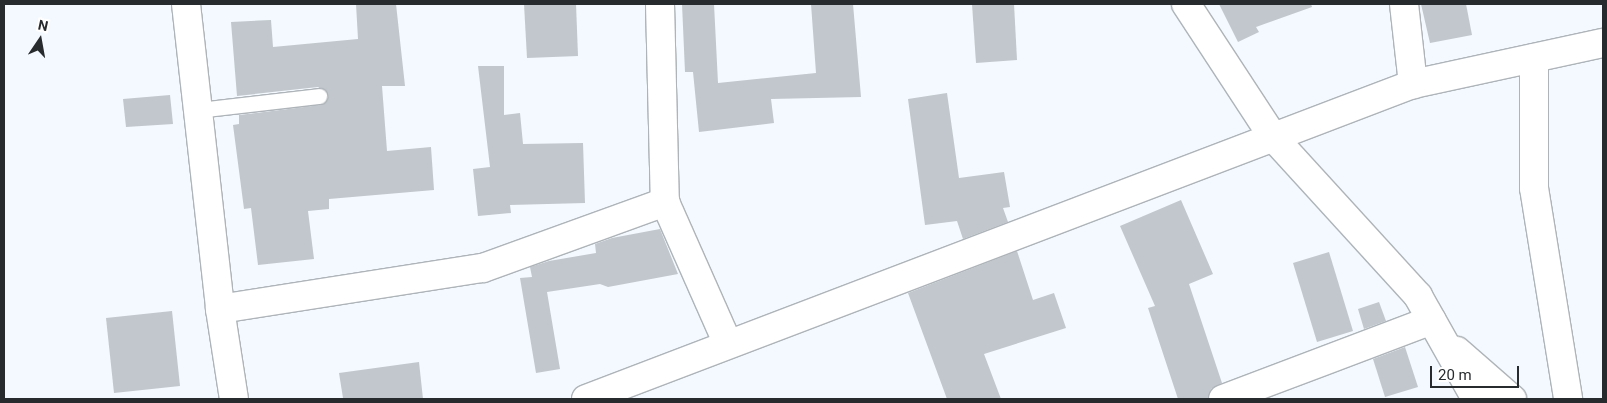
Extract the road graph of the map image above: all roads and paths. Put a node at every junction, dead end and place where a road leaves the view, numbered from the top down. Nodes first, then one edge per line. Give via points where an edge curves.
1 (186, 4) edge
2 (660, 4) edge
3 (1186, 4) edge
4 (1404, 4) edge
5 (1603, 43) edge
6 (1534, 58) junction
7 (1413, 84) junction
8 (319, 96) dead end
9 (198, 110) junction
10 (1273, 137) junction
11 (665, 202) junction
12 (220, 310) junction
13 (1436, 328) junction
14 (728, 344) junction
15 (234, 399) edge
16 (586, 399) edge
17 (1224, 399) edge
18 (1476, 399) edge
19 (1512, 399) edge
20 (1568, 399) edge

1 - 9 street
2 - 11 street
3 - 10 street
4 - 7 street
5 - 6 street
6 - 7 street
6 - 20 street via 1534,188
7 - 10 street
8 - 9 lane
9 - 12 street
10 - 13 street via 1418,296
10 - 14 street
11 - 12 street via 483,268
11 - 14 street
12 - 15 street
13 - 17 street
13 - 18 street
13 - 19 street
14 - 16 street

